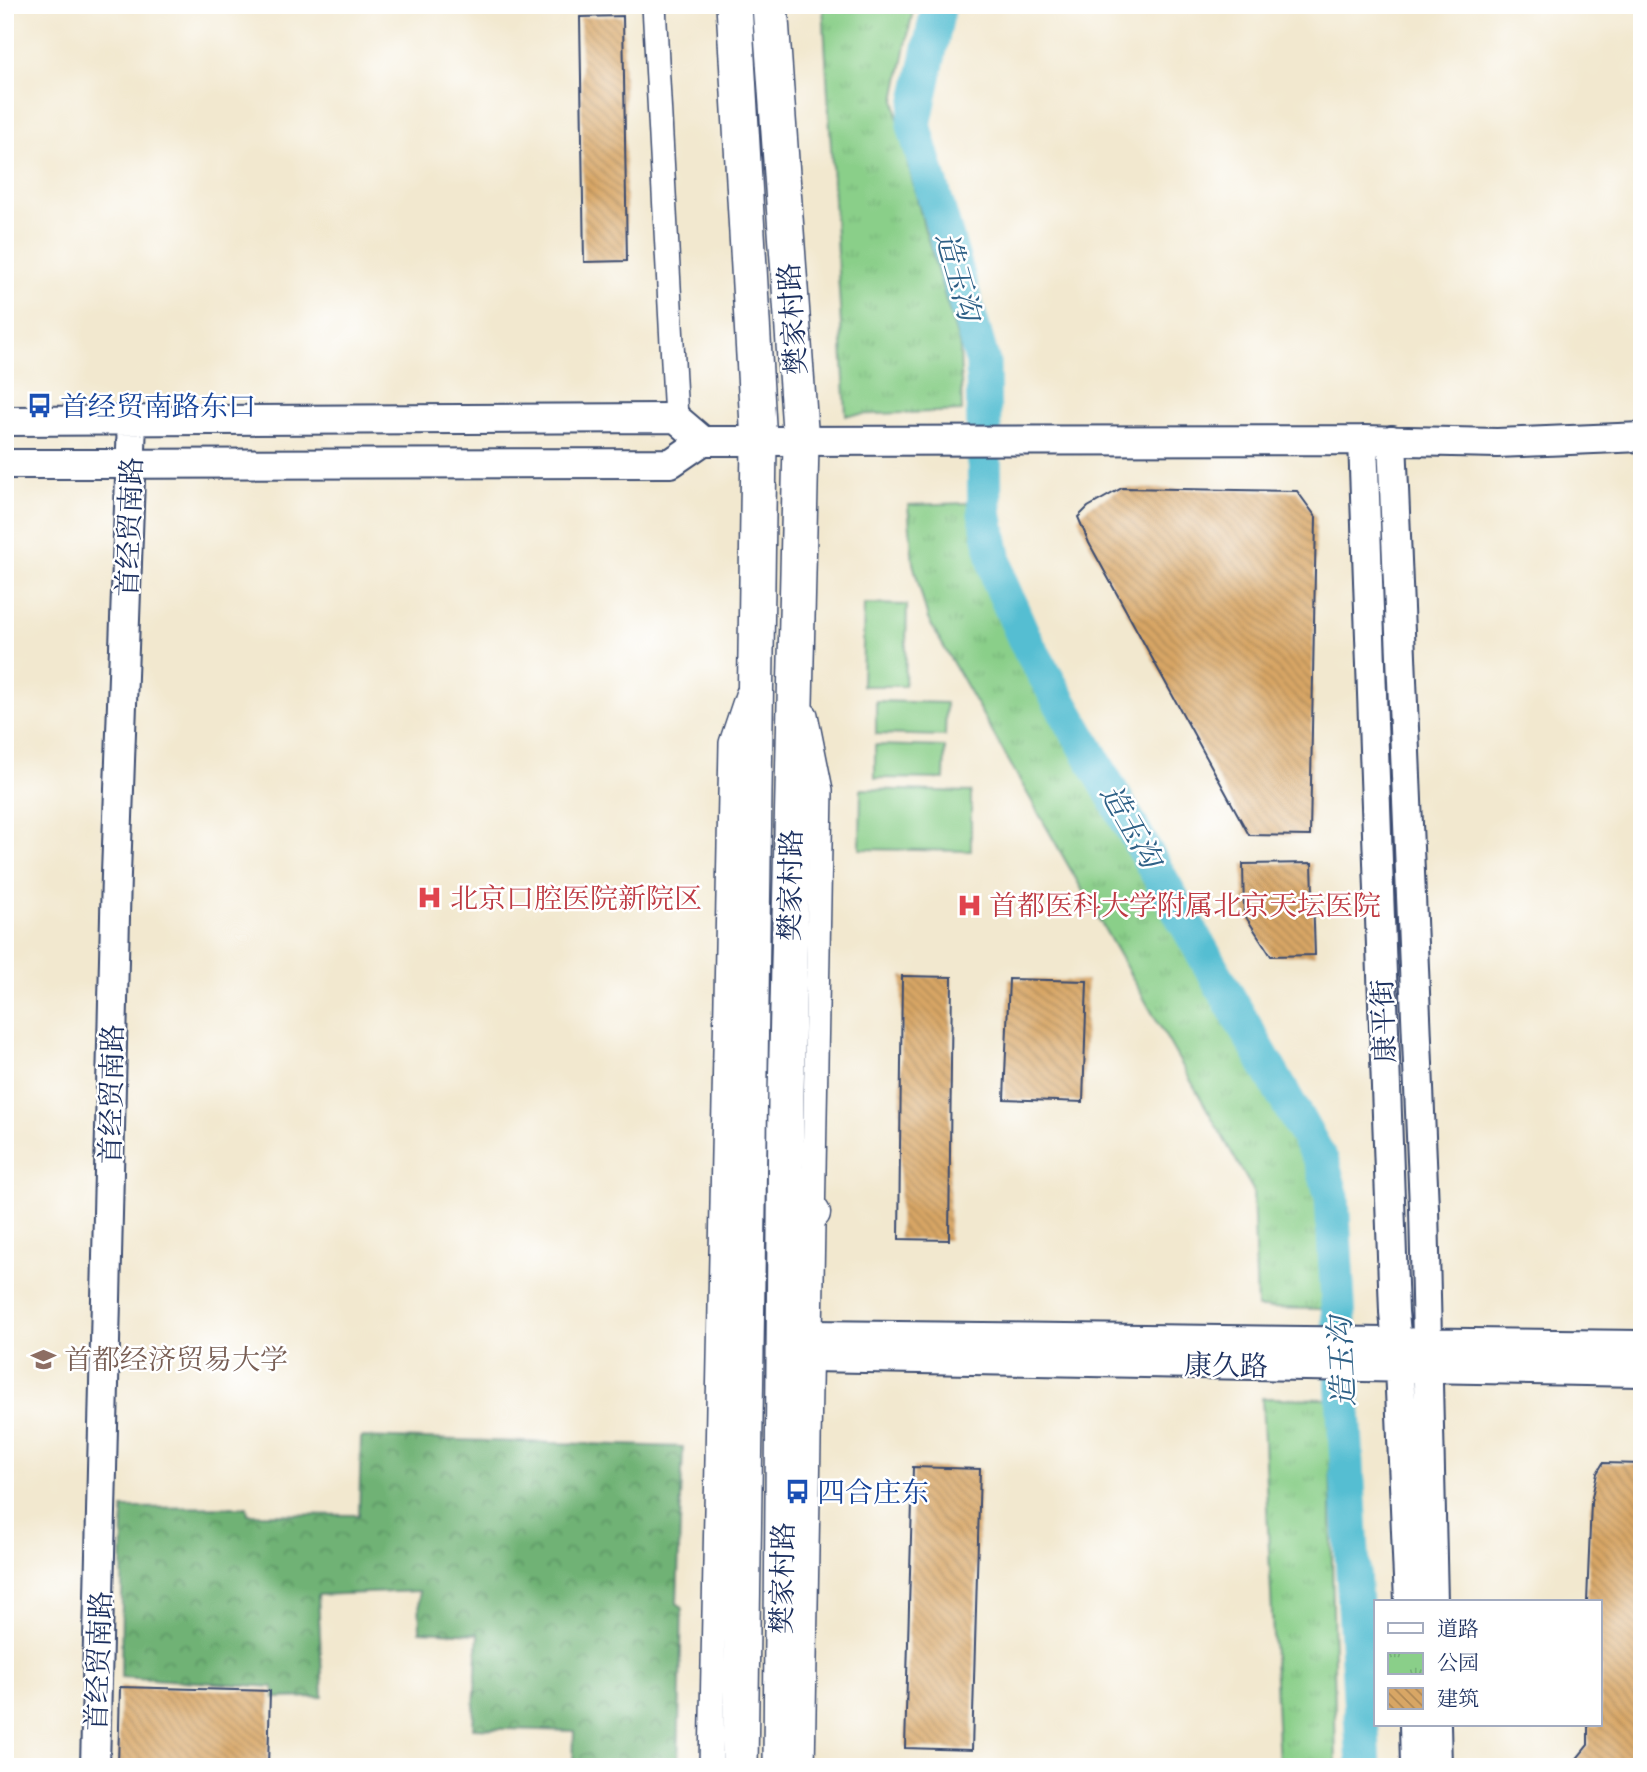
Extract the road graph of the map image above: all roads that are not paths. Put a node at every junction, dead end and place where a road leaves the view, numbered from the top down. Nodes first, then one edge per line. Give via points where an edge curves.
1 (654, 5) edge
2 (734, 5) edge
3 (770, 5) edge
4 (676, 418) junction
5 (5, 421) edge
6 (132, 421) junction
7 (1642, 437) edge
8 (1363, 440) junction
9 (1392, 440) junction
10 (703, 441) junction
11 (759, 443) junction
12 (801, 443) junction
13 (5, 464) edge
14 (132, 464) junction
15 (795, 662) junction
16 (757, 663) junction
17 (786, 1172) junction
18 (814, 1213) junction
19 (1642, 1345) edge
20 (811, 1346) junction
21 (1398, 1354) junction
22 (1427, 1354) junction
23 (1642, 1372) edge
24 (1409, 1600) edge
25 (1433, 1600) edge
26 (1413, 1726) edge
27 (1436, 1726) edge
28 (95, 1767) edge
29 (711, 1767) edge
30 (740, 1767) edge
31 (781, 1767) edge
32 (803, 1767) edge
33 (1415, 1767) edge
34 (1437, 1767) edge

1 - 4 street
2 - 11 main road, 樊家村路
3 - 12 main road, 樊家村路
4 - 6 street
4 - 10 street
5 - 6 street
6 - 14 street, 首经贸南路
7 - 9 street via 1497,443
8 - 9 street
8 - 12 street
8 - 21 street, 康平街
9 - 22 street, 康平街
10 - 11 street
10 - 14 street via 671,463
11 - 12 street
11 - 16 main road, 樊家村路
12 - 15 main road, 樊家村路
13 - 14 street
14 - 28 street, 首经贸南路 via 116,874
15 - 17 main road, 樊家村路
15 - 18 street via 821,790
16 - 29 street via 731,743
16 - 30 main road, 樊家村路
17 - 18 main road
17 - 31 main road, 樊家村路
18 - 20 street
19 - 22 street, 康久路
20 - 21 street, 康久路
20 - 32 street
21 - 22 street, 康久路
21 - 24 street, 康平街
22 - 23 street, 康久路
22 - 25 street, 康平街
26 - 33 street
27 - 34 street

